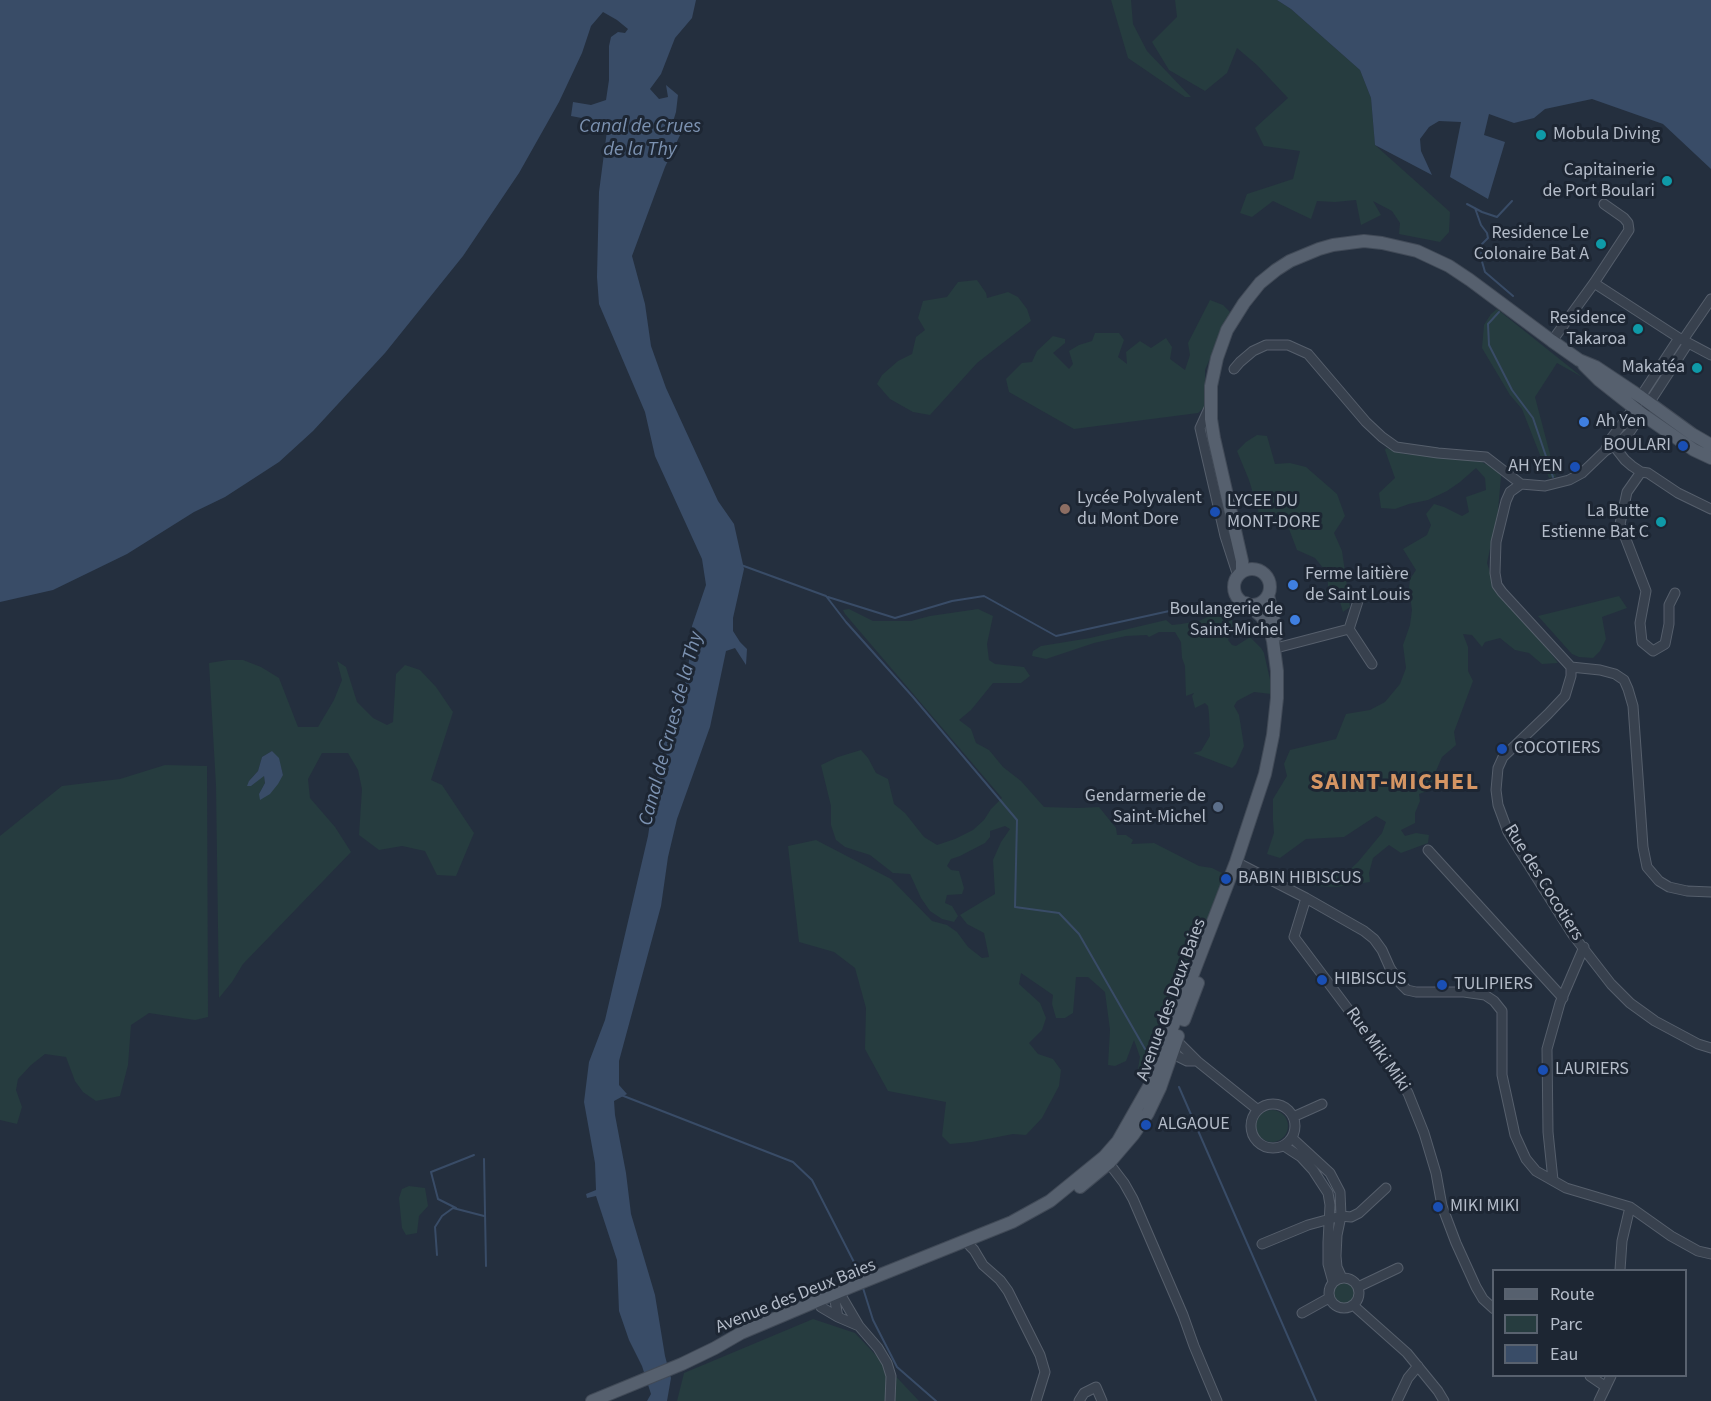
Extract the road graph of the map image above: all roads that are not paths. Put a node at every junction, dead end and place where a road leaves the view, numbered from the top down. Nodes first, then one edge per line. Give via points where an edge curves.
1 (1605, 204) dead end
2 (1594, 283) junction
3 (1711, 299) edge
4 (1683, 340) junction
5 (1552, 341) junction
6 (1711, 355) edge
7 (1234, 369) dead end
8 (1211, 404) junction
9 (1642, 405) junction
10 (1711, 445) edge
11 (1614, 446) junction
12 (1605, 451) junction
13 (1711, 459) edge
14 (1641, 472) junction
15 (1224, 479) junction
16 (1521, 484) junction
17 (1711, 509) edge
18 (1256, 569) junction
19 (1240, 574) junction
20 (1675, 593) dead end
21 (1268, 595) junction
22 (1358, 601) dead end
23 (1246, 603) junction
24 (1348, 629) junction
25 (1280, 647) junction
26 (1372, 664) dead end
27 (1571, 667) junction
28 (1428, 850) dead end
29 (1238, 864) junction
30 (1711, 892) edge
31 (1306, 898) junction
32 (1584, 947) junction
33 (1184, 995) junction
34 (1563, 998) junction
35 (1175, 1046) junction
36 (1711, 1048) edge
37 (1192, 1061) junction
38 (1166, 1073) junction
39 (1322, 1104) dead end
40 (1258, 1110) junction
41 (1293, 1117) junction
42 (1292, 1138) junction
43 (1284, 1146) junction
44 (1107, 1160) junction
45 (1553, 1180) junction
46 (1386, 1188) dead end
47 (1630, 1207) junction
48 (1341, 1216) junction
49 (1329, 1220) junction
50 (1263, 1244) dead end
51 (970, 1246) junction
52 (1711, 1254) edge
53 (1398, 1268) dead end
54 (1620, 1269) edge
55 (1338, 1280) junction
56 (870, 1283) junction
57 (1358, 1287) junction
58 (844, 1294) junction
59 (1329, 1298) junction
60 (1353, 1305) junction
61 (821, 1307) junction
62 (1492, 1307) edge
63 (1302, 1313) dead end
64 (838, 1317) junction
65 (860, 1326) junction
66 (715, 1348) junction
67 (1418, 1366) junction
68 (1591, 1377) edge
69 (1611, 1377) edge
70 (1606, 1387) junction
71 (592, 1401) edge
72 (890, 1401) edge
73 (1036, 1401) edge
74 (1079, 1401) edge
75 (1102, 1401) edge
76 (1217, 1401) edge
77 (1397, 1401) edge
78 (1444, 1401) edge
79 (1599, 1401) edge

1 - 2 street via 1628,223 1629,230
2 - 4 street
2 - 5 street
3 - 4 street
4 - 6 street
4 - 9 street
5 - 8 main road, Avenue des Deux Baies via 1449,266 1417,251 1365,241 1333,245 1283,266 1244,303 1216,358
5 - 9 main road, Avenue des Deux Baies via 1599,380
7 - 16 street via 1266,345 1288,345 1308,354 1366,422 1396,447 1486,457
8 - 15 main road, Avenue des Deux Baies
8 - 19 street via 1200,428 1225,536
9 - 10 main road, Avenue des Deux Baies
9 - 11 street via 1629,433
9 - 12 street
9 - 13 main road, Avenue des Deux Baies via 1694,450
11 - 12 street
11 - 14 street
12 - 16 street via 1569,480 1545,486
14 - 17 street via 1648,472
14 - 20 street via 1627,492 1620,524 1646,591 1640,623 1642,642 1653,651 1665,644 1669,605
15 - 18 main road, Avenue des Deux Baies via 1236,523
15 - 19 main road, Avenue des Deux Baies via 1242,561
16 - 27 street via 1510,492 1501,521 1496,550 1497,585
18 - 19 main road
18 - 21 main road, Avenue des Deux Baies via 1269,579
19 - 23 main road, Avenue des Deux Baies via 1235,591
21 - 23 main road via 1256,604
21 - 25 main road, Avenue des Deux Baies
22 - 24 street
23 - 29 main road, Avenue des Deux Baies via 1262,616 1271,633 1277,698 1274,735
24 - 25 street
24 - 26 street
25 - 29 main road, Avenue des Deux Baies via 1284,692 1280,735 1261,808
27 - 30 street via 1609,672 1621,677 1628,689 1633,706 1642,847 1647,867 1669,887
27 - 32 street, Rue des Cocotiers via 1564,696 1500,762 1496,789 1508,832
28 - 34 street
29 - 31 street
29 - 33 main road, Avenue des Deux Baies
29 - 35 main road, Avenue des Deux Baies
31 - 45 street via 1374,939 1407,990 1464,992 1485,995 1494,1001 1502,1011 1502,1075 1515,1135 1526,1160
31 - 62 street, Rue Miki Miki via 1294,937 1408,1093 1424,1133 1442,1206 1456,1243 1476,1287
32 - 34 street
32 - 36 street, Rue des Cocotiers via 1630,1003 1669,1029
33 - 35 street via 1185,1005 1172,1041
33 - 44 main road, Avenue des Deux Baies via 1151,1083
34 - 45 street via 1548,1049 1548,1132
35 - 37 street via 1178,1056
35 - 38 main road, Avenue des Deux Baies
37 - 38 street
37 - 40 street
38 - 44 main road, Avenue des Deux Baies via 1148,1113 1133,1135
39 - 41 street
40 - 41 street via 1278,1104
40 - 43 street via 1251,1122 1253,1137 1270,1149
41 - 42 street
42 - 43 street
42 - 48 street via 1330,1173 1340,1192
43 - 49 street via 1301,1157 1322,1181 1328,1193
44 - 51 main road, Avenue des Deux Baies via 1084,1185 1058,1204
44 - 56 main road, Avenue des Deux Baies via 1050,1202
44 - 76 street via 1133,1199
45 - 47 street via 1566,1188
46 - 48 street via 1359,1213
47 - 52 street via 1671,1236
47 - 54 street
48 - 49 street
48 - 55 street via 1337,1235
49 - 50 street
49 - 55 street via 1328,1264
51 - 56 main road, Avenue des Deux Baies
51 - 73 street via 1000,1280 1040,1355 1045,1372
53 - 57 street
55 - 57 street via 1351,1280
55 - 59 street via 1329,1289
56 - 58 main road, Avenue des Deux Baies
57 - 60 street via 1359,1297
58 - 61 main road, Avenue des Deux Baies
58 - 64 street
58 - 65 street
58 - 66 main road, Avenue des Deux Baies
59 - 60 street via 1339,1308
59 - 63 street
60 - 67 street
61 - 64 street
61 - 66 main road, Avenue des Deux Baies
64 - 65 street
65 - 72 street via 887,1363
66 - 71 main road
67 - 77 street
67 - 78 street
68 - 70 street
69 - 70 street
70 - 79 street
74 - 75 street via 1096,1387

